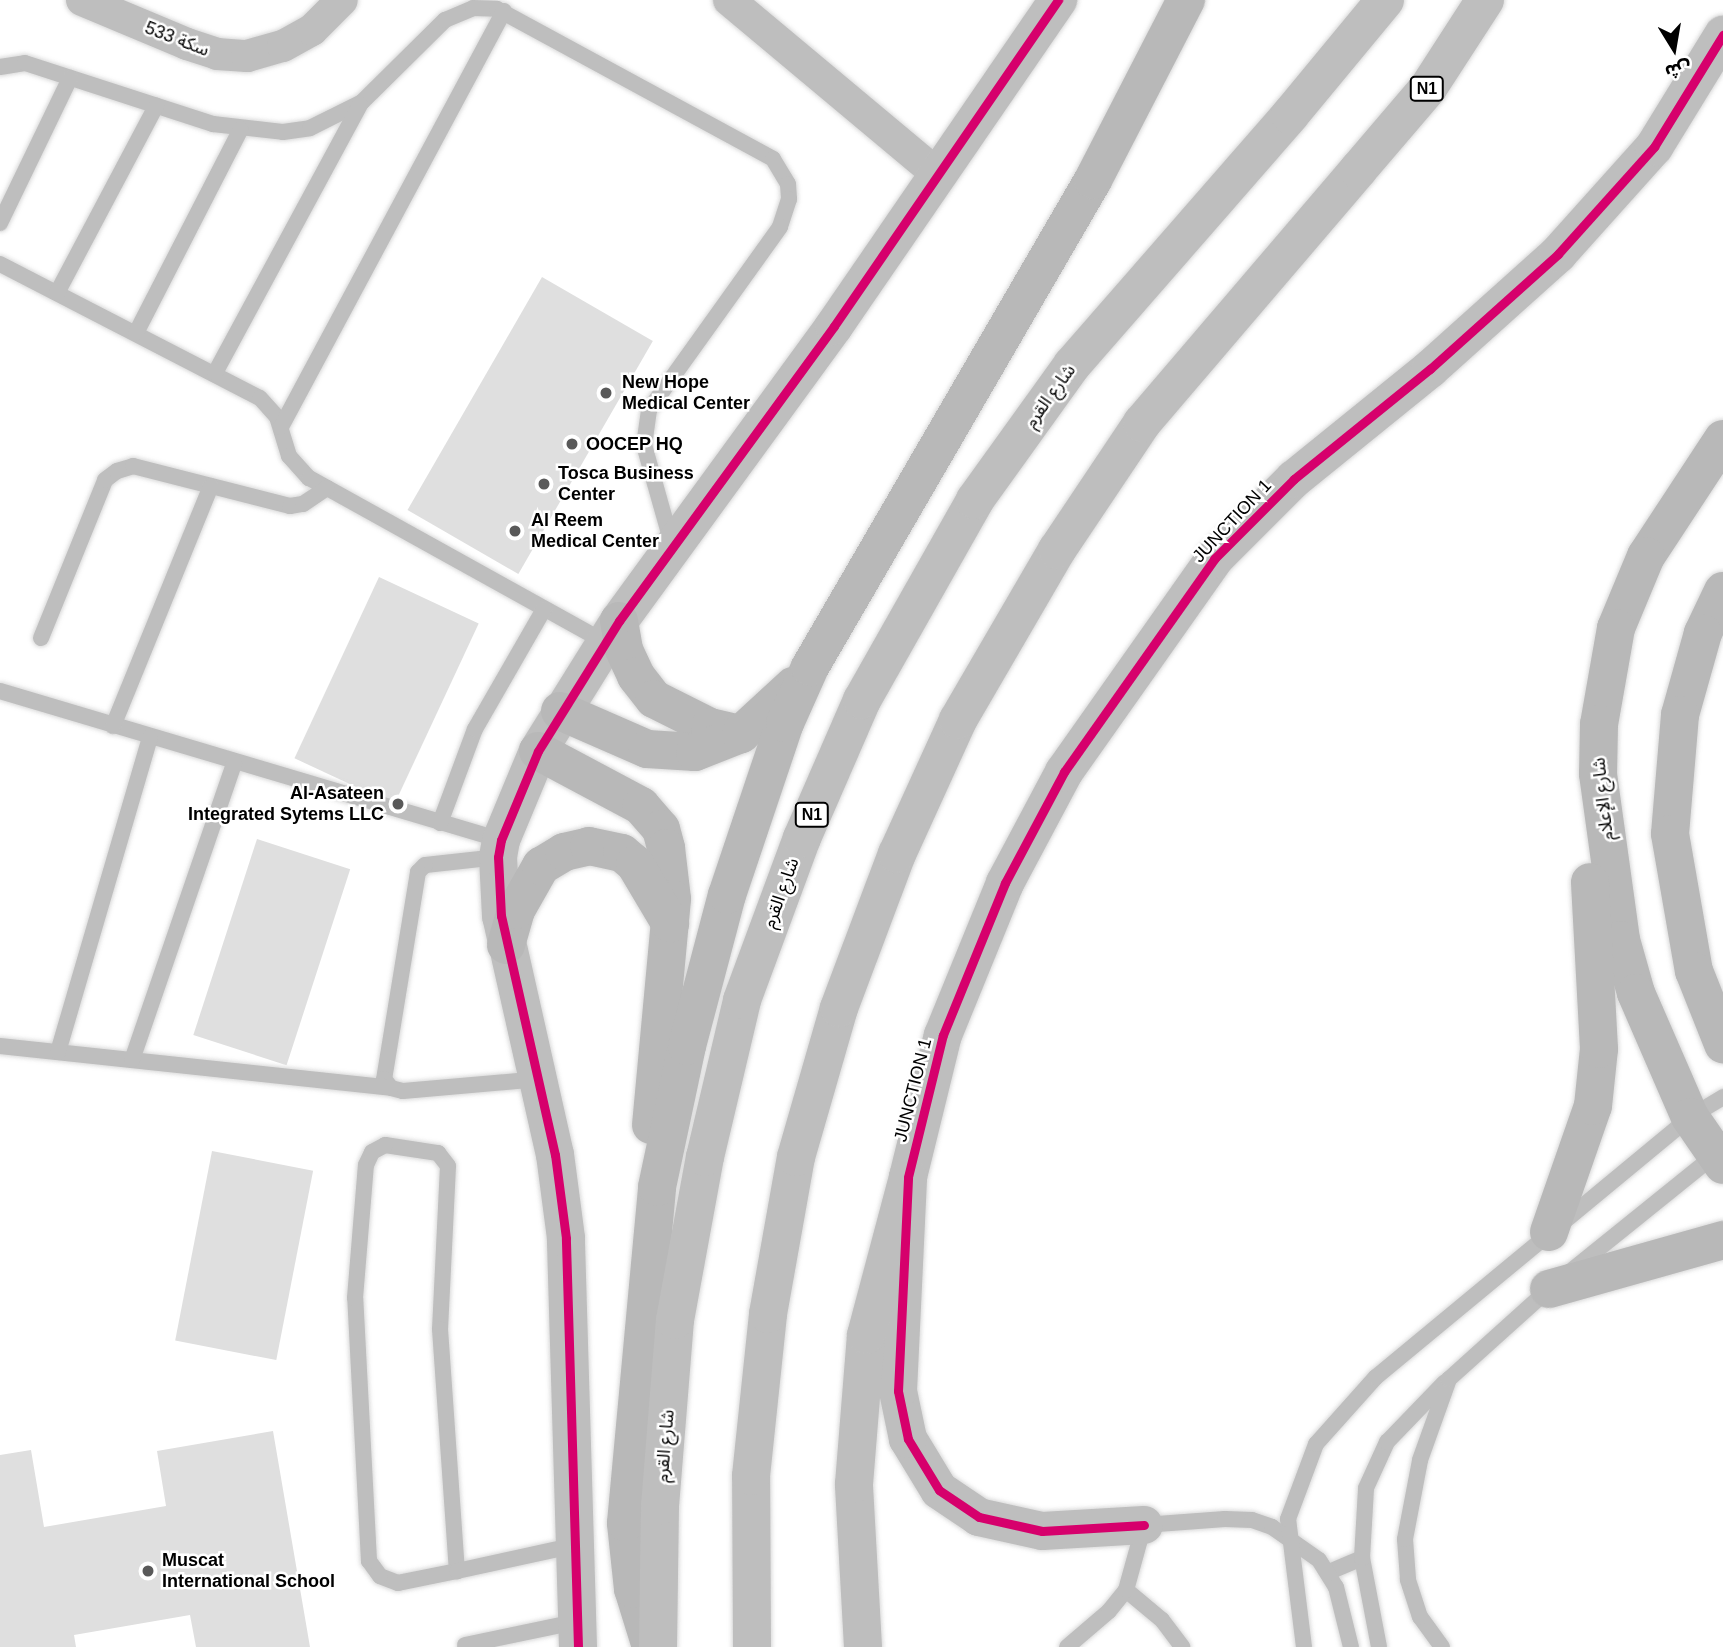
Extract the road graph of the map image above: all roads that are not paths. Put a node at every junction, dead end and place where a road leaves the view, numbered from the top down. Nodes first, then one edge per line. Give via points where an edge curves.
1 (82, 0) edge
2 (342, 0) edge
3 (729, 0) edge
4 (1058, 0) edge
5 (1186, 0) edge
6 (1385, 0) edge
7 (1485, 0) edge
8 (504, 11) junction
9 (1723, 35) edge
10 (0, 67) edge
11 (70, 78) junction
12 (362, 102) junction
13 (156, 107) junction
14 (241, 129) junction
15 (938, 175) junction
16 (0, 223) edge
17 (0, 264) edge
18 (57, 293) junction
19 (136, 333) junction
20 (215, 373) junction
21 (281, 427) junction
22 (1723, 439) edge
23 (211, 486) junction
24 (327, 488) junction
25 (673, 548) junction
26 (1723, 591) edge
27 (544, 608) junction
28 (612, 631) junction
29 (41, 638) dead end
30 (810, 667) junction
31 (0, 691) edge
32 (560, 711) junction
33 (113, 726) junction
34 (741, 734) junction
35 (150, 737) junction
36 (538, 751) junction
37 (234, 763) junction
38 (440, 823) junction
39 (1608, 842) junction
40 (499, 848) junction
41 (670, 923) junction
42 (506, 945) junction
43 (1723, 1044) edge
44 (0, 1046) edge
45 (58, 1052) junction
46 (132, 1060) junction
47 (540, 1079) junction
48 (391, 1088) junction
49 (1723, 1097) edge
50 (1690, 1117) junction
51 (1720, 1156) edge
52 (908, 1177) junction
53 (657, 1187) junction
54 (1549, 1232) junction
55 (1723, 1240) edge
56 (1549, 1289) junction
57 (1449, 1378) junction
58 (1144, 1525) junction
59 (1287, 1534) junction
60 (572, 1546) junction
61 (1362, 1558) junction
62 (457, 1571) junction
63 (1329, 1572) junction
64 (1126, 1590) junction
65 (577, 1634) edge
66 (1074, 1645) edge
67 (461, 1646) edge
68 (651, 1647) edge
69 (658, 1647) edge
70 (752, 1647) edge
71 (863, 1647) edge
72 (1182, 1647) edge
73 (1304, 1647) edge
74 (1351, 1647) edge
75 (1379, 1647) edge
76 (1442, 1647) edge

1 - 2 street, سكة 533 via 216,54 247,56 284,46 312,30
3 - 15 street
4 - 15 main road
5 - 30 main road via 1093,180
6 - 69 main road, شارع القرم / N1 via 1072,365 975,500 862,699 802,838 742,1000 705,1157 675,1320 660,1506
7 - 70 main road, N1 via 1428,88 1142,423 1057,550 958,720 897,854 839,1008 796,1157 768,1314 751,1476
8 - 12 lane via 473,8 445,20
8 - 21 lane
8 - 25 lane via 761,151 783,171 788,184 789,199 780,227 649,410 644,445
9 - 52 main road, JUNCTION 1 via 1654,147 1606,204 1493,315 1294,479 1214,559 1167,624 1064,772 1005,883 943,1035
10 - 11 lane via 25,63
11 - 13 lane
11 - 16 lane
12 - 14 lane via 310,128
12 - 20 lane
13 - 14 lane
13 - 18 lane
14 - 19 lane
15 - 25 main road
17 - 18 lane
18 - 19 lane
19 - 20 lane
20 - 21 lane via 268,404
21 - 24 lane via 282,442 297,468
22 - 39 main road, شارع الإعلام via 1646,556 1616,628 1599,724 1598,774
23 - 24 lane via 290,506 303,504
23 - 29 lane via 133,466 105,480
23 - 33 lane
24 - 27 lane
25 - 28 main road
26 - 43 main road via 1703,633 1680,715 1670,834 1691,960
27 - 28 lane
27 - 38 lane via 475,729
28 - 32 main road
28 - 34 main road via 654,699 701,723
30 - 34 main road
30 - 53 main road via 785,723 727,895 687,1046
31 - 33 lane
32 - 34 main road via 647,749 671,753 719,746
32 - 36 main road
33 - 35 lane
35 - 37 lane
35 - 45 lane
36 - 40 main road
36 - 41 main road via 626,795 661,829 672,875
37 - 38 lane
37 - 46 lane
38 - 40 lane
39 - 50 main road, شارع الإعلام via 1621,940 1636,993
39 - 54 main road via 1592,870 1589,888 1599,987 1600,1049 1593,1107
40 - 42 main road
40 - 48 lane via 425,865 418,872 385,1068 384,1079
41 - 42 main road via 635,864 622,853 589,846 564,852 541,866 520,900
41 - 53 main road via 651,1110
42 - 47 main road
44 - 45 lane
45 - 46 lane
46 - 48 lane
47 - 48 lane
47 - 60 main road via 566,1238
49 - 50 lane
50 - 51 main road, شارع الإعلام
50 - 54 lane
51 - 56 lane
52 - 58 main road via 898,1391 908,1438 939,1490 979,1517 1042,1531
52 - 71 main road via 866,1335 855,1484
53 - 68 main road via 626,1522 633,1590
54 - 59 lane via 1376,1377 1335,1421 1316,1444 1299,1479
55 - 56 main road
56 - 57 lane
57 - 61 lane via 1405,1422 1376,1461 1362,1512
57 - 76 lane via 1420,1460 1405,1539 1408,1579 1420,1617
58 - 59 lane via 1252,1520
58 - 64 lane
59 - 63 lane
59 - 73 lane
60 - 62 lane
60 - 65 main road
61 - 63 lane
61 - 75 lane
62 - 62 lane via 440,1329 448,1166 438,1153 385,1145 372,1152 366,1165 355,1298 369,1561 380,1577 398,1583
63 - 74 lane
64 - 66 lane
64 - 72 lane via 1162,1620
65 - 67 lane

